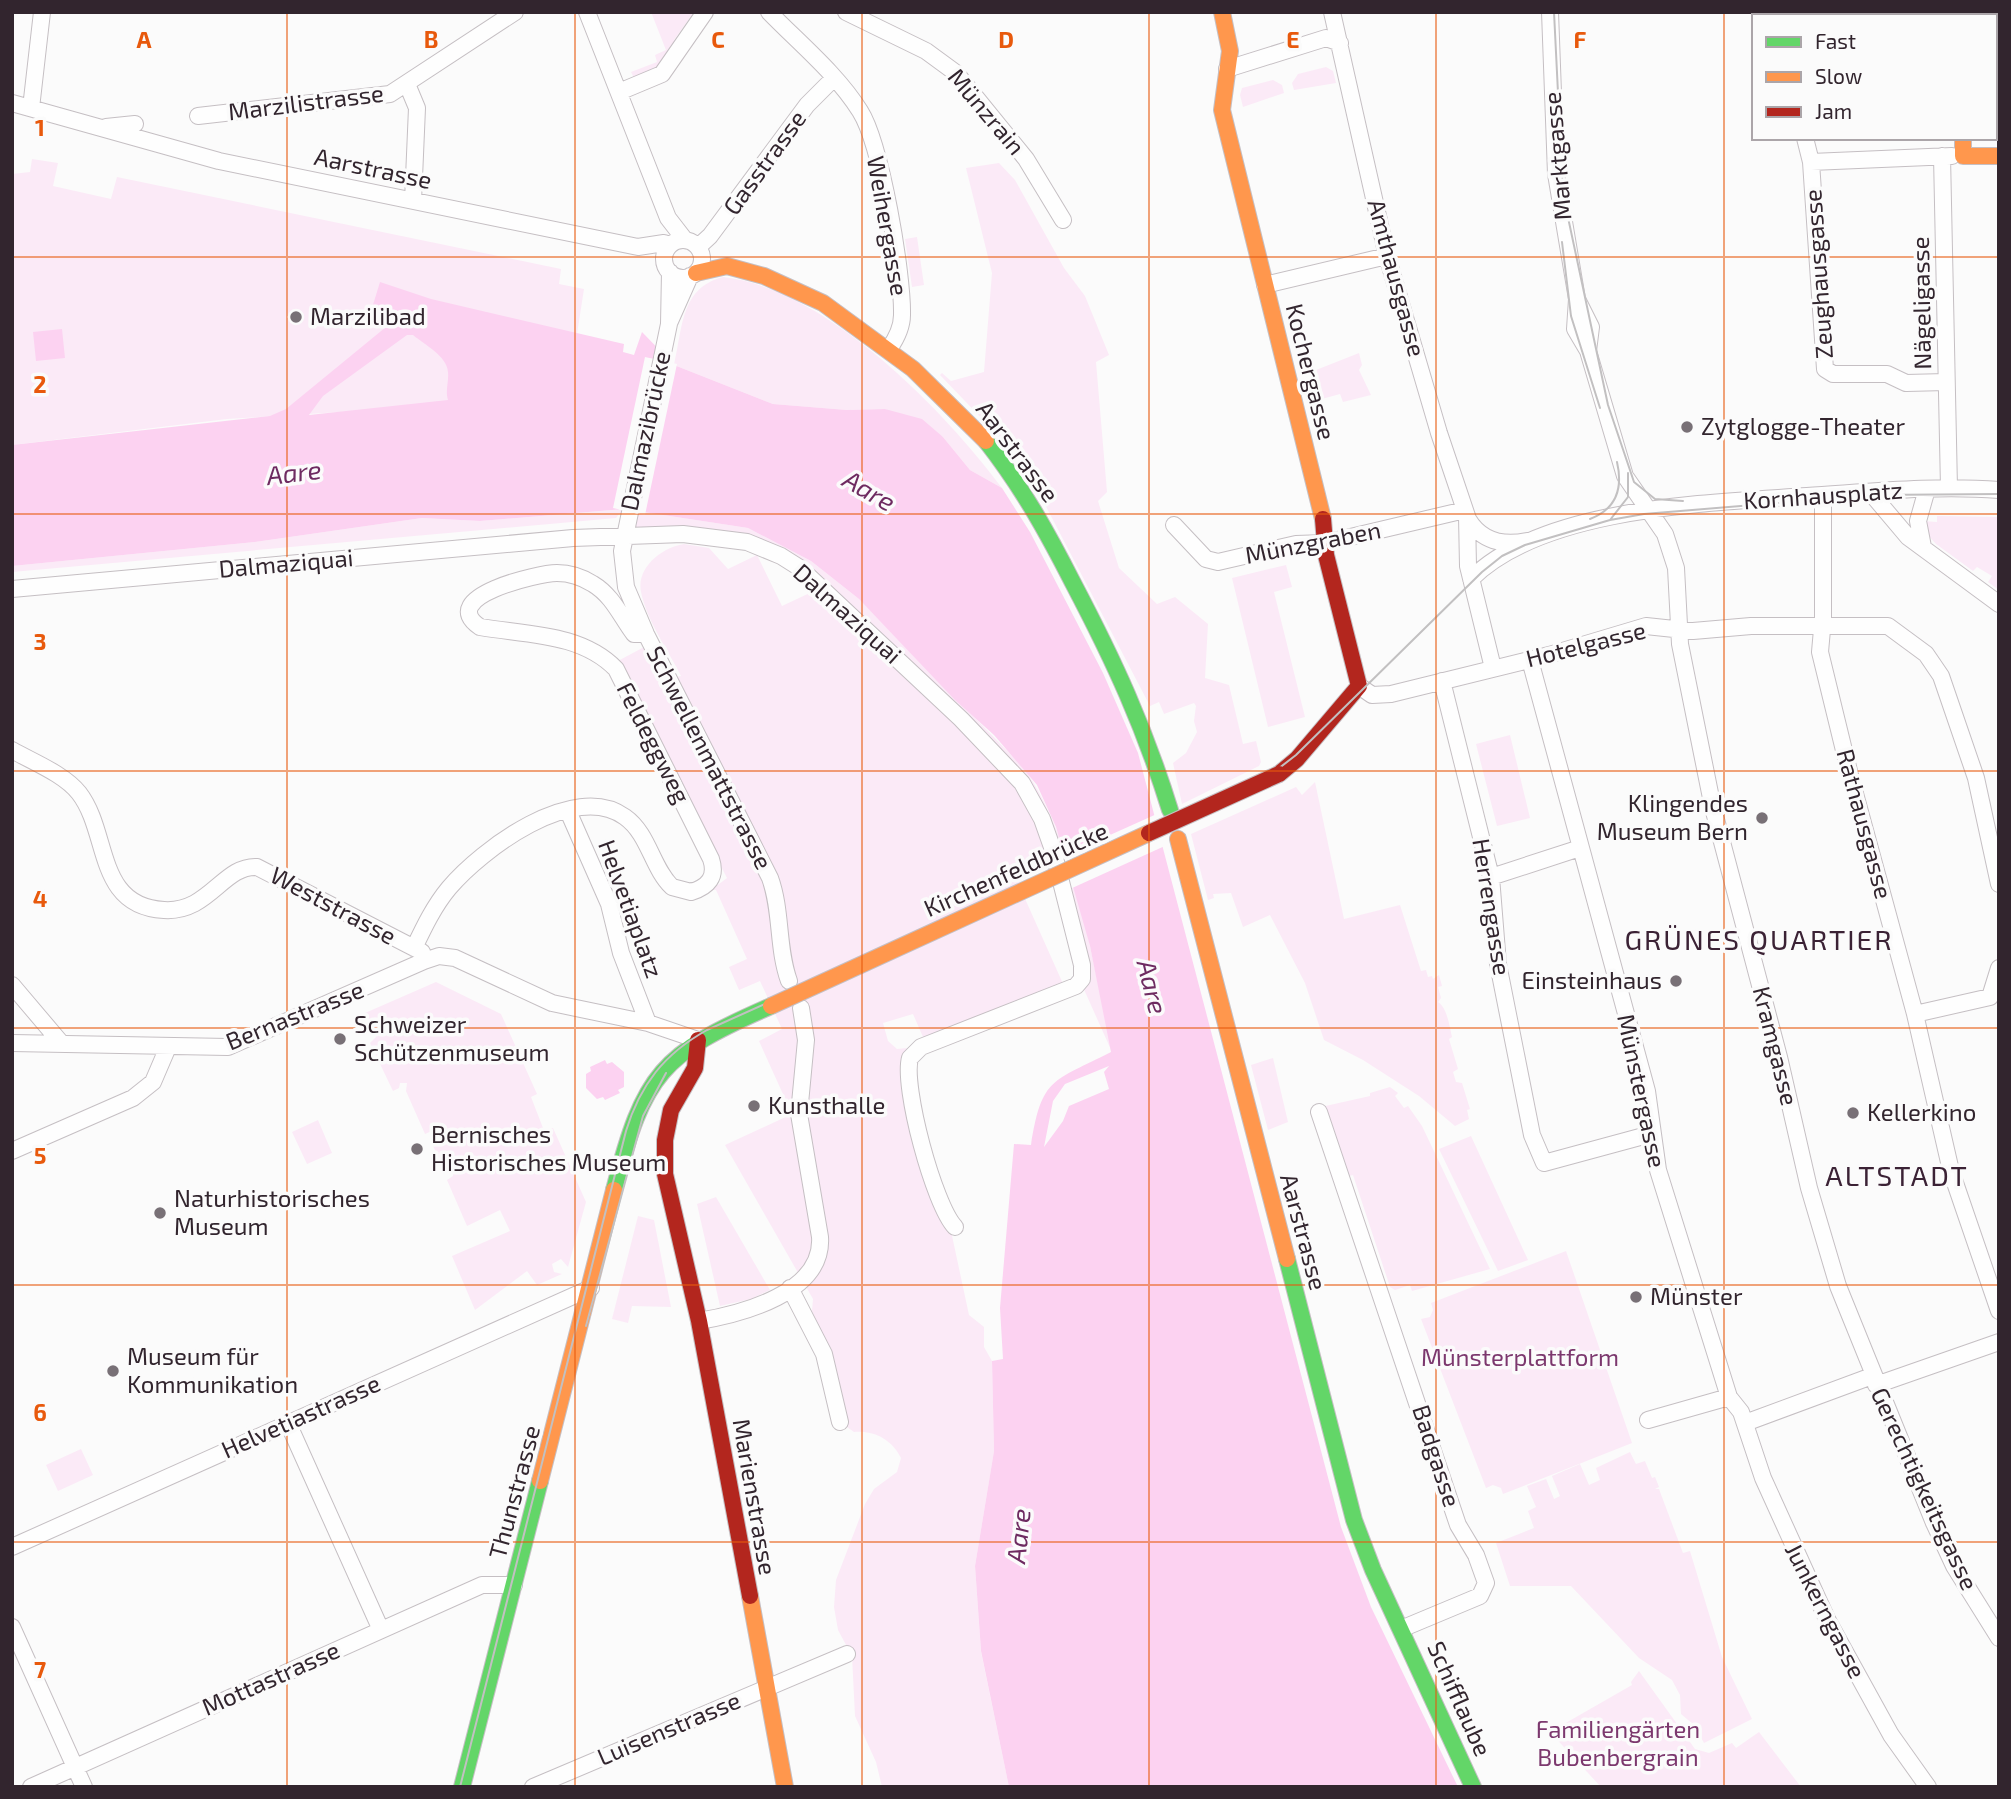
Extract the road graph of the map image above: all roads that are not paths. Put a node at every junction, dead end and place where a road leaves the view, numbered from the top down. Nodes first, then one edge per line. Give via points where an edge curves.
1 (42, 12) edge
2 (515, 12) edge
3 (587, 12) edge
4 (705, 12) edge
5 (769, 12) edge
6 (846, 12) edge
7 (1222, 12) edge
8 (1332, 12) edge
9 (1550, 12) edge
10 (1340, 43) junction
11 (1227, 69) junction
12 (833, 79) junction
13 (407, 84) junction
14 (618, 92) junction
15 (12, 103) edge
16 (31, 108) junction
17 (198, 116) dead end
18 (135, 124) dead end
19 (100, 128) junction
20 (1806, 140) edge
21 (1963, 140) edge
22 (1942, 156) junction
23 (1963, 156) junction
24 (1999, 156) edge
25 (1811, 162) junction
26 (413, 201) junction
27 (1063, 220) dead end
28 (684, 245) junction
29 (638, 247) junction
30 (1387, 256) junction
31 (727, 266) junction
32 (668, 269) junction
33 (693, 274) junction
34 (1265, 285) junction
35 (669, 324) junction
36 (890, 349) junction
37 (1946, 382) junction
38 (1949, 488) junction
39 (1927, 489) junction
40 (1999, 490) edge
41 (1870, 492) junction
42 (1823, 495) junction
43 (1465, 510) junction
44 (1648, 510) junction
45 (1174, 526) dead end
46 (624, 538) junction
47 (1527, 541) junction
48 (1325, 543) junction
49 (1923, 547) junction
50 (1471, 579) junction
51 (12, 589) edge
52 (1999, 604) edge
53 (1822, 627) junction
54 (1679, 629) junction
55 (646, 634) junction
56 (1530, 660) junction
57 (1493, 668) junction
58 (1442, 681) junction
59 (1359, 686) junction
60 (12, 750) edge
61 (1170, 810) dead end
62 (568, 811) junction
63 (1178, 839) dead end
64 (1580, 848) junction
65 (1491, 877) junction
66 (1999, 884) edge
67 (414, 948) junction
68 (434, 957) junction
69 (1999, 968) edge
70 (789, 981) dead end
71 (12, 985) edge
72 (802, 1008) dead end
73 (1915, 1014) junction
74 (648, 1023) junction
75 (698, 1040) junction
76 (12, 1043) edge
77 (62, 1044) junction
78 (168, 1047) junction
79 (1319, 1112) dead end
80 (1651, 1134) junction
81 (12, 1151) edge
82 (955, 1227) dead end
83 (591, 1288) junction
84 (790, 1288) junction
85 (1998, 1309) edge
86 (699, 1321) junction
87 (1999, 1342) edge
88 (1874, 1380) junction
89 (1729, 1397) junction
90 (1648, 1420) dead end
91 (841, 1422) dead end
92 (288, 1423) junction
93 (1745, 1423) junction
94 (12, 1547) edge
95 (514, 1585) junction
96 (12, 1627) edge
97 (1401, 1629) junction
98 (381, 1630) junction
99 (1999, 1637) edge
100 (847, 1654) dead end
101 (766, 1688) junction
102 (75, 1767) junction
103 (571, 1779) edge
104 (31, 1787) edge
105 (84, 1787) edge
106 (463, 1787) edge
107 (534, 1787) edge
108 (785, 1787) edge
109 (1473, 1787) edge
110 (1928, 1787) edge

1 - 16 street
2 - 13 street, Marzilistrasse
3 - 14 street
4 - 14 street via 662,74
5 - 12 street, Weihergasse
6 - 27 street, Münzrain via 926,51 956,73 1026,159
7 - 11 street, Kochergasse via 1229,44
8 - 10 street, Amthausgasse
9 - 44 street, Marktgasse via 1556,174 1577,299 1591,327 1588,351 1625,476
10 - 11 street via 1326,38
10 - 30 street, Amthausgasse
11 - 34 street, Kochergasse via 1222,110
12 - 28 street, Gasstrasse via 807,105 710,236
12 - 36 street, Weihergasse via 860,111 883,179 902,313
13 - 17 street, Marzilistrasse via 373,97
13 - 26 street via 417,108
14 - 28 street via 668,218
15 - 16 street
16 - 19 street
18 - 19 street
19 - 26 street, Aarstrasse via 219,161
20 - 25 street, Zeughausgasse
21 - 23 street
22 - 23 street
22 - 25 street
22 - 37 street, Nägeligasse
23 - 24 street
25 - 37 street, Zeughausgasse via 1826,370 1833,374 1887,374 1906,383
26 - 29 street, Aarstrasse
28 - 29 street, Aarstrasse
28 - 31 street, Aarstrasse via 709,252
28 - 32 street via 665,256
28 - 33 street via 702,264
29 - 32 street, Aarstrasse
30 - 34 street
30 - 43 street, Amthausgasse
31 - 33 street, Aarstrasse
31 - 36 street, Aarstrasse via 764,276 824,303
32 - 33 street via 680,277
32 - 35 street, Dalmazibrücke
33 - 35 street, Dalmazibrücke
34 - 48 street, Kochergasse
35 - 46 street, Dalmazibrücke
36 - 61 street, Aarstrasse via 972,425 1028,498 1129,692
37 - 38 street, Nägeligasse
38 - 39 street, Kornhausplatz
38 - 40 street, Kornhausplatz
39 - 41 street, Kornhausplatz
39 - 49 street via 1918,521
41 - 42 street, Kornhausplatz
41 - 49 street via 1903,533
42 - 44 street, Kornhausplatz
42 - 53 street, Rathausgasse
43 - 47 street via 1472,526 1486,537 1506,543
43 - 48 street, Münzgraben
43 - 50 street
44 - 47 street, Kornhausplatz
44 - 54 street, Kramgasse via 1665,534 1674,560
45 - 48 street, Münzgraben via 1212,562 1296,544
46 - 51 street, Dalmaziquai via 573,538
46 - 55 street, Schwellenmattstrasse via 626,587
46 - 82 street, Dalmaziquai via 684,534 730,538 761,546 800,568 1007,765 1035,805 1053,850 1083,975 1076,986 921,1047 910,1058 909,1092 939,1202
47 - 50 street via 1495,557
48 - 59 street, Kochergasse
49 - 52 street
50 - 57 street
53 - 54 street, Hotelgasse
53 - 66 street, Hotelgasse via 1888,626 1933,662 1976,778
53 - 73 street, Rathausgasse via 1820,652 1835,716
54 - 56 street, Hotelgasse via 1642,627
54 - 88 street, Kramgasse via 1713,808 1809,1188 1838,1286
55 - 62 street, Feldeggweg via 634,634 605,592 573,575 536,576 472,602 470,615 477,625 577,643 598,653 616,670 711,859 712,878 699,889 678,890 666,880 625,817 604,809
55 - 70 street, Schwellenmattstrasse via 770,878 778,901
56 - 57 street, Hotelgasse
56 - 64 street, Münstergasse
57 - 58 street, Hotelgasse
58 - 59 street, Hotelgasse via 1383,695 1370,695
58 - 65 street, Herrengasse
59 - 75 street, Kirchenfeldbrücke, bridge via 1297,759 1255,788
60 - 67 street, Weststrasse via 80,794 109,874 138,904 166,911 189,907 235,873 257,867
62 - 67 street, Weststrasse via 531,824 480,858 439,901
62 - 74 street, Helvetiaplatz via 609,904 621,953
63 - 97 street, Aarstrasse via 1354,1520
64 - 65 street
64 - 80 street, Münstergasse via 1647,1091
65 - 80 street, Herrengasse via 1498,964 1532,1135 1544,1164
67 - 68 street, Weststrasse
68 - 74 street via 455,958 564,1006
68 - 78 street, Bernastrasse via 232,1046
69 - 73 street via 1993,993 1986,999
71 - 77 street
72 - 84 street via 806,1040 799,1114 820,1242 811,1268
73 - 85 street, Rathausgasse via 1951,1171
74 - 75 street
75 - 83 street, Thunstrasse via 667,1063 651,1083 628,1137
75 - 86 street, Marienstrasse via 695,1068 676,1098 665,1140 665,1174
76 - 77 street, Bernastrasse
77 - 78 street, Bernastrasse
78 - 81 street via 158,1075 134,1098
79 - 97 street, Badgasse via 1458,1525 1486,1583 1480,1596
80 - 89 street, Münstergasse via 1661,1184
83 - 92 street, Helvetiastrasse
83 - 95 street, Thunstrasse
84 - 86 street via 756,1307
84 - 91 street via 824,1354
86 - 101 street, Marienstrasse
87 - 88 street
88 - 93 street
88 - 99 street, Gerechtigkeitsgasse via 1954,1566
89 - 90 street
89 - 93 street, Münstergasse
92 - 94 street, Helvetiastrasse
92 - 98 street
93 - 110 street, Junkerngasse via 1763,1478 1827,1619 1891,1735
95 - 98 street, Mottastrasse via 482,1585
95 - 106 street, Thunstrasse
96 - 102 street
97 - 109 street, Schifflaube
98 - 102 street, Mottastrasse
100 - 101 street, Luisenstrasse
101 - 103 street, Luisenstrasse
101 - 108 street, Marienstrasse
102 - 104 street, Mottastrasse
102 - 105 street
103 - 107 street, Luisenstrasse

